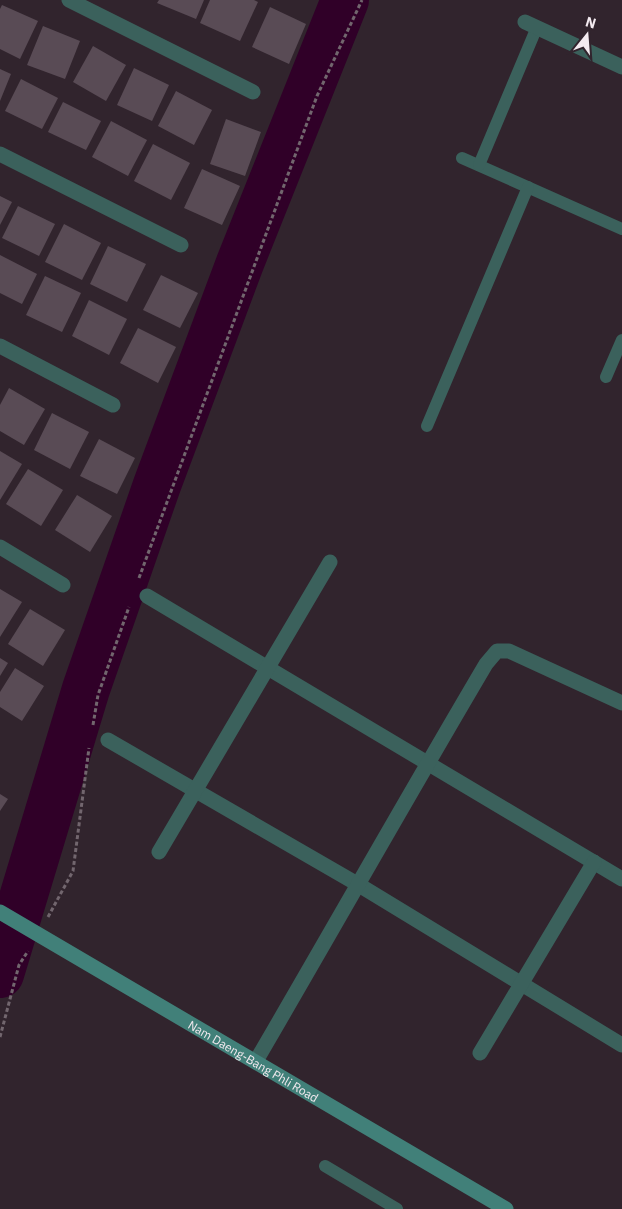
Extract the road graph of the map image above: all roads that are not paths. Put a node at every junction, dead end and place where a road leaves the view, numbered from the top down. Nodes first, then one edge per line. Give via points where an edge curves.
1 (69, 0) edge
2 (531, 25) joint
3 (622, 67) edge
4 (254, 92) dead end
5 (0, 154) edge
6 (462, 158) dead end
7 (478, 165) junction
8 (528, 187) junction
9 (622, 229) edge
10 (180, 245) dead end
11 (622, 340) edge
12 (0, 346) edge
13 (606, 377) dead end
14 (113, 405) dead end
15 (427, 426) dead end
16 (0, 547) edge
17 (330, 562) dead end
18 (62, 584) dead end
19 (142, 591) road end
20 (269, 669) junction
21 (622, 703) edge
22 (108, 740) dead end
23 (427, 763) junction
24 (197, 790) junction
25 (159, 852) dead end
26 (594, 862) junction
27 (622, 879) edge
28 (359, 885) junction
29 (0, 912) edge
30 (521, 985) junction
31 (622, 1045) edge
32 (480, 1053) dead end
33 (256, 1061) junction
34 (325, 1166) dead end
35 (397, 1209) edge
36 (506, 1209) edge

1 - 4 street
2 - 3 street
2 - 7 lane
5 - 10 street
6 - 7 lane
7 - 8 lane
8 - 9 lane
8 - 15 lane
11 - 13 lane
12 - 14 street
16 - 18 street
17 - 20 street
19 - 20 street
20 - 23 street
20 - 24 street
21 - 23 street via 509,651 497,651
22 - 24 street
23 - 26 street
23 - 28 street
24 - 25 street
24 - 28 street
26 - 27 street
26 - 30 street
28 - 30 street
28 - 33 street
29 - 33 main road, Nam Daeng-Bang Phli Road
30 - 31 street
30 - 32 street
33 - 36 main road, Nam Daeng-Bang Phli Road
34 - 35 lane

